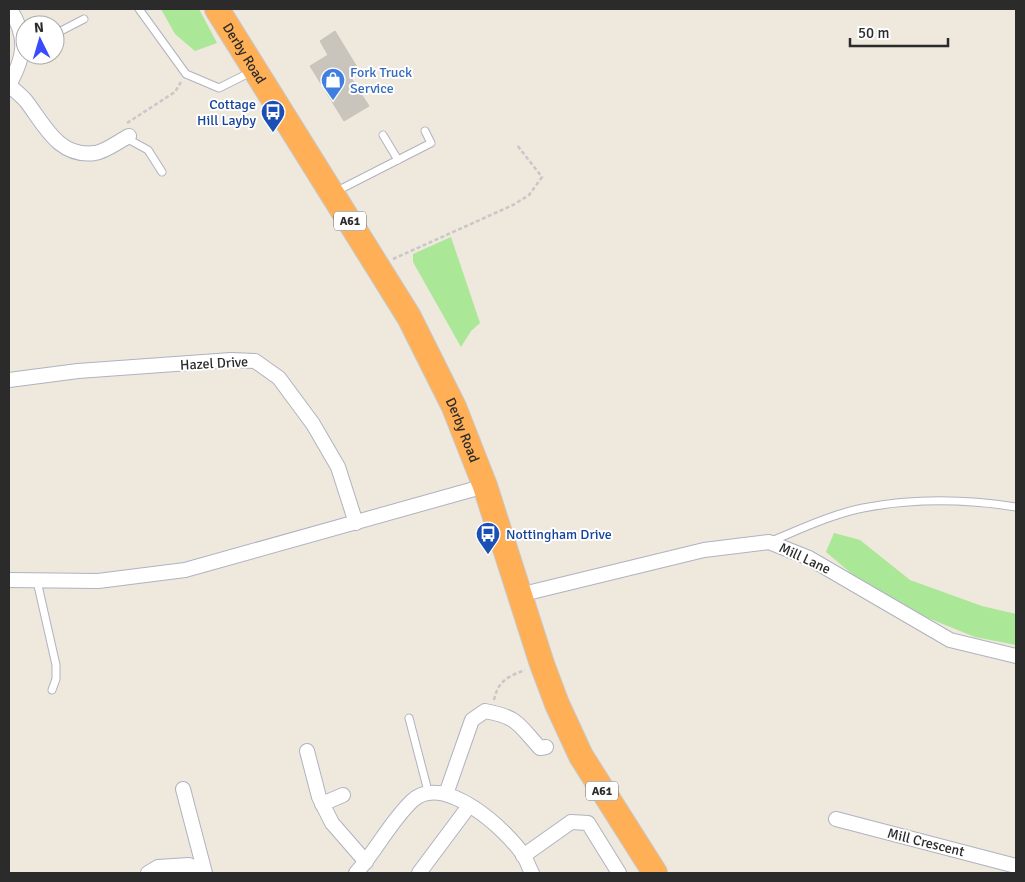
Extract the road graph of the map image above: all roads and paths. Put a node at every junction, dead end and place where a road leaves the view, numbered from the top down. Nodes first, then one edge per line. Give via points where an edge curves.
1 (139, 9) edge
2 (217, 9) edge
3 (84, 19) dead end
4 (65, 29) edge
5 (19, 65) edge
6 (256, 70) junction
7 (186, 74) junction
8 (9, 85) edge
9 (425, 131) dead end
10 (383, 135) dead end
11 (127, 136) junction
12 (517, 145) dead end
13 (398, 160) junction
14 (162, 172) dead end
15 (332, 193) junction
16 (378, 265) junction
17 (9, 380) edge
18 (485, 486) junction
19 (1016, 507) edge
20 (356, 523) junction
21 (769, 542) junction
22 (9, 580) edge
23 (37, 581) junction
24 (519, 595) junction
25 (1016, 656) edge
26 (52, 690) dead end
27 (409, 718) dead end
28 (546, 747) dead end
29 (307, 751) dead end
30 (182, 789) dead end
31 (428, 792) junction
32 (446, 794) junction
33 (343, 796) dead end
34 (322, 804) junction
35 (469, 806) junction
36 (836, 819) dead end
37 (523, 856) junction
38 (366, 862) junction
39 (1016, 866) edge
40 (148, 873) edge
41 (205, 873) edge
42 (356, 873) edge
43 (418, 873) edge
44 (532, 873) edge
45 (619, 873) edge
46 (655, 873) edge

1 - 7 lane
2 - 6 highway, Derby Road / A61
3 - 4 lane
5 - 8 street
6 - 7 lane via 219,88
6 - 15 highway, Derby Road / A61
7 - 11 path via 175,92 126,123
8 - 11 street via 25,100 52,138 64,146 96,153
9 - 13 lane via 431,143
10 - 13 lane
11 - 14 lane via 148,150
12 - 16 path via 542,178 529,195
13 - 15 lane
15 - 16 highway, Derby Road / A61
16 - 18 highway, Derby Road / A61 via 409,317 454,407
17 - 20 street, Hazel Drive via 231,360 255,361 279,378 313,424 338,467
18 - 20 street
18 - 24 highway, Derby Road / A61
19 - 21 lane via 973,500 862,508
20 - 23 street via 185,570 98,581
21 - 24 street, Mill Lane via 704,550
21 - 25 street, Mill Lane via 809,558 950,640
22 - 23 street
23 - 26 lane via 56,665
24 - 46 highway, Derby Road / A61 via 556,704 581,756
27 - 31 lane
28 - 32 street via 540,748 521,726 506,715 485,711 472,720
29 - 34 street
30 - 41 street
31 - 32 street
31 - 38 street via 413,800
32 - 35 street via 456,796
33 - 34 street
34 - 38 street via 332,823
35 - 37 street via 493,822
35 - 43 street
36 - 39 street, Mill Crescent
37 - 44 street
37 - 45 street via 571,822 588,823
38 - 42 street
40 - 41 street via 158,867 189,864

